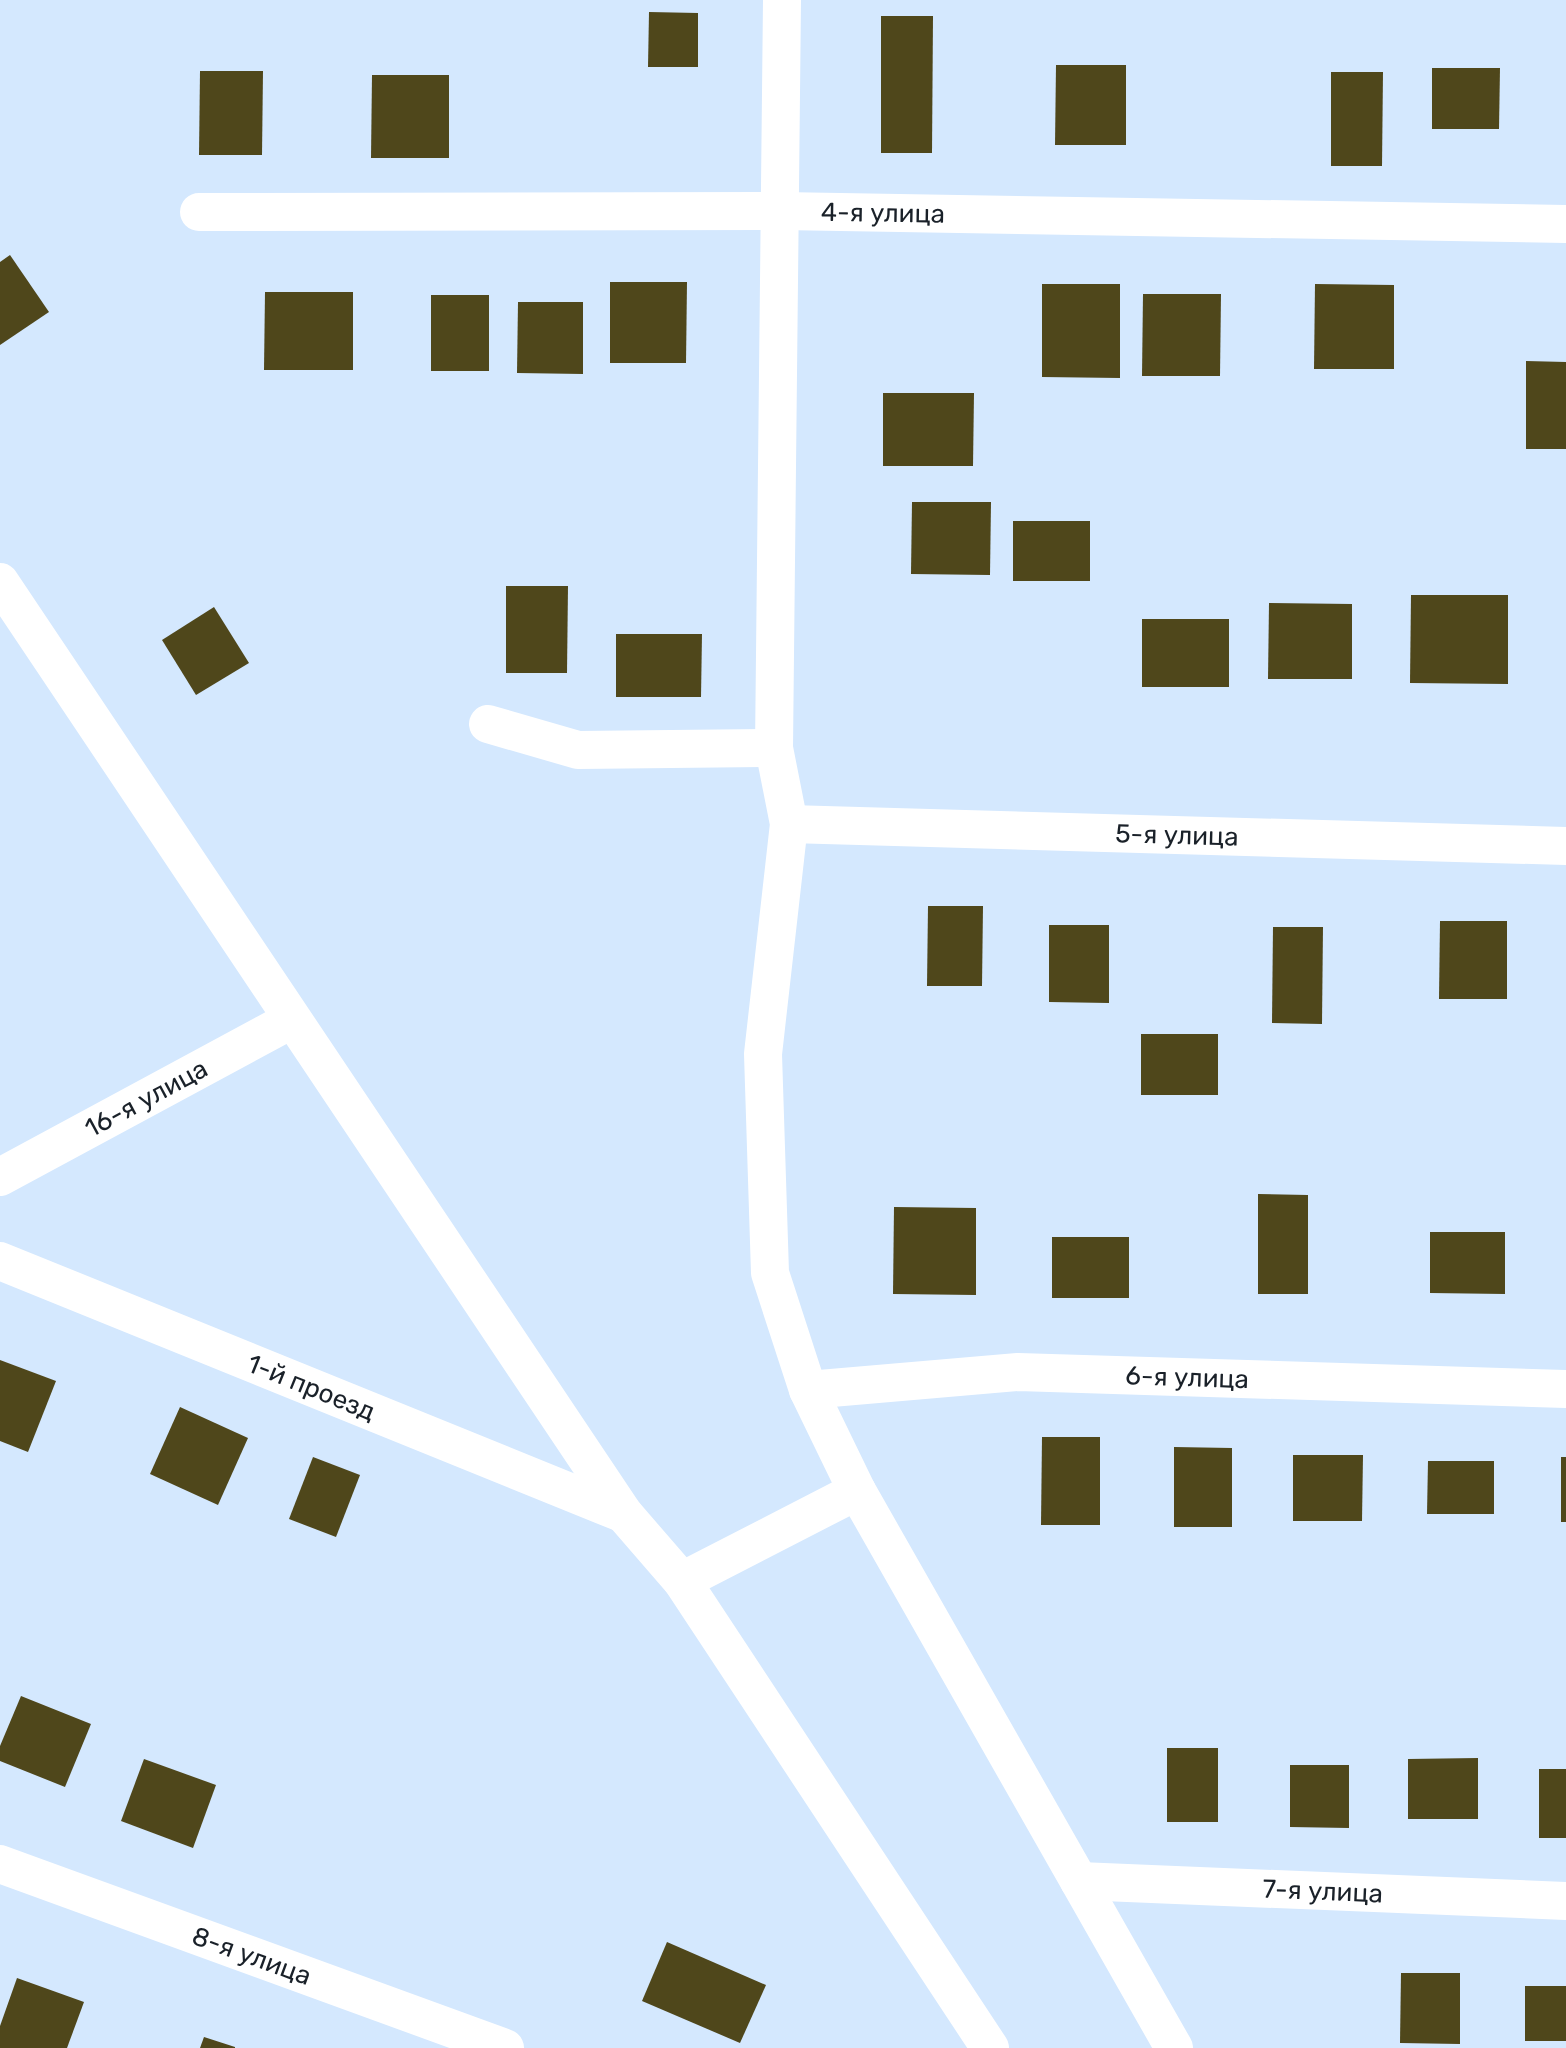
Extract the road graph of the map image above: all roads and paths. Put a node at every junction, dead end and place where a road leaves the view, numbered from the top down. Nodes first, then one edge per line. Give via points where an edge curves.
1 (782, 0) edge
2 (781, 211) junction
3 (199, 212) dead end
4 (1566, 224) edge
5 (0, 582) edge
6 (488, 724) dead end
7 (774, 748) junction
8 (789, 824) junction
9 (1566, 846) edge
10 (291, 1020) junction
11 (0, 1177) edge
12 (0, 1261) edge
13 (1566, 1389) edge
14 (808, 1390) junction
15 (857, 1491) junction
16 (624, 1514) junction
17 (682, 1581) junction
18 (0, 1864) edge
19 (1079, 1881) junction
20 (1566, 1901) edge
21 (505, 2048) edge
22 (990, 2048) edge
23 (1174, 2048) edge

1 - 2 street
2 - 3 street, 4-я улица
2 - 4 street, 4-я улица
2 - 7 street
5 - 10 street
6 - 7 street via 578,750
7 - 8 street
8 - 9 street, 5-я улица
8 - 14 street via 763,1054 769,1258
10 - 11 street, 16-я улица
10 - 16 street
12 - 16 street, 1-й проезд
13 - 14 street, 6-я улица via 1018,1372
14 - 15 street
15 - 17 street
15 - 19 street
16 - 17 street
17 - 22 street
18 - 21 street, 8-я улица
19 - 20 street, 7-я улица
19 - 23 street

